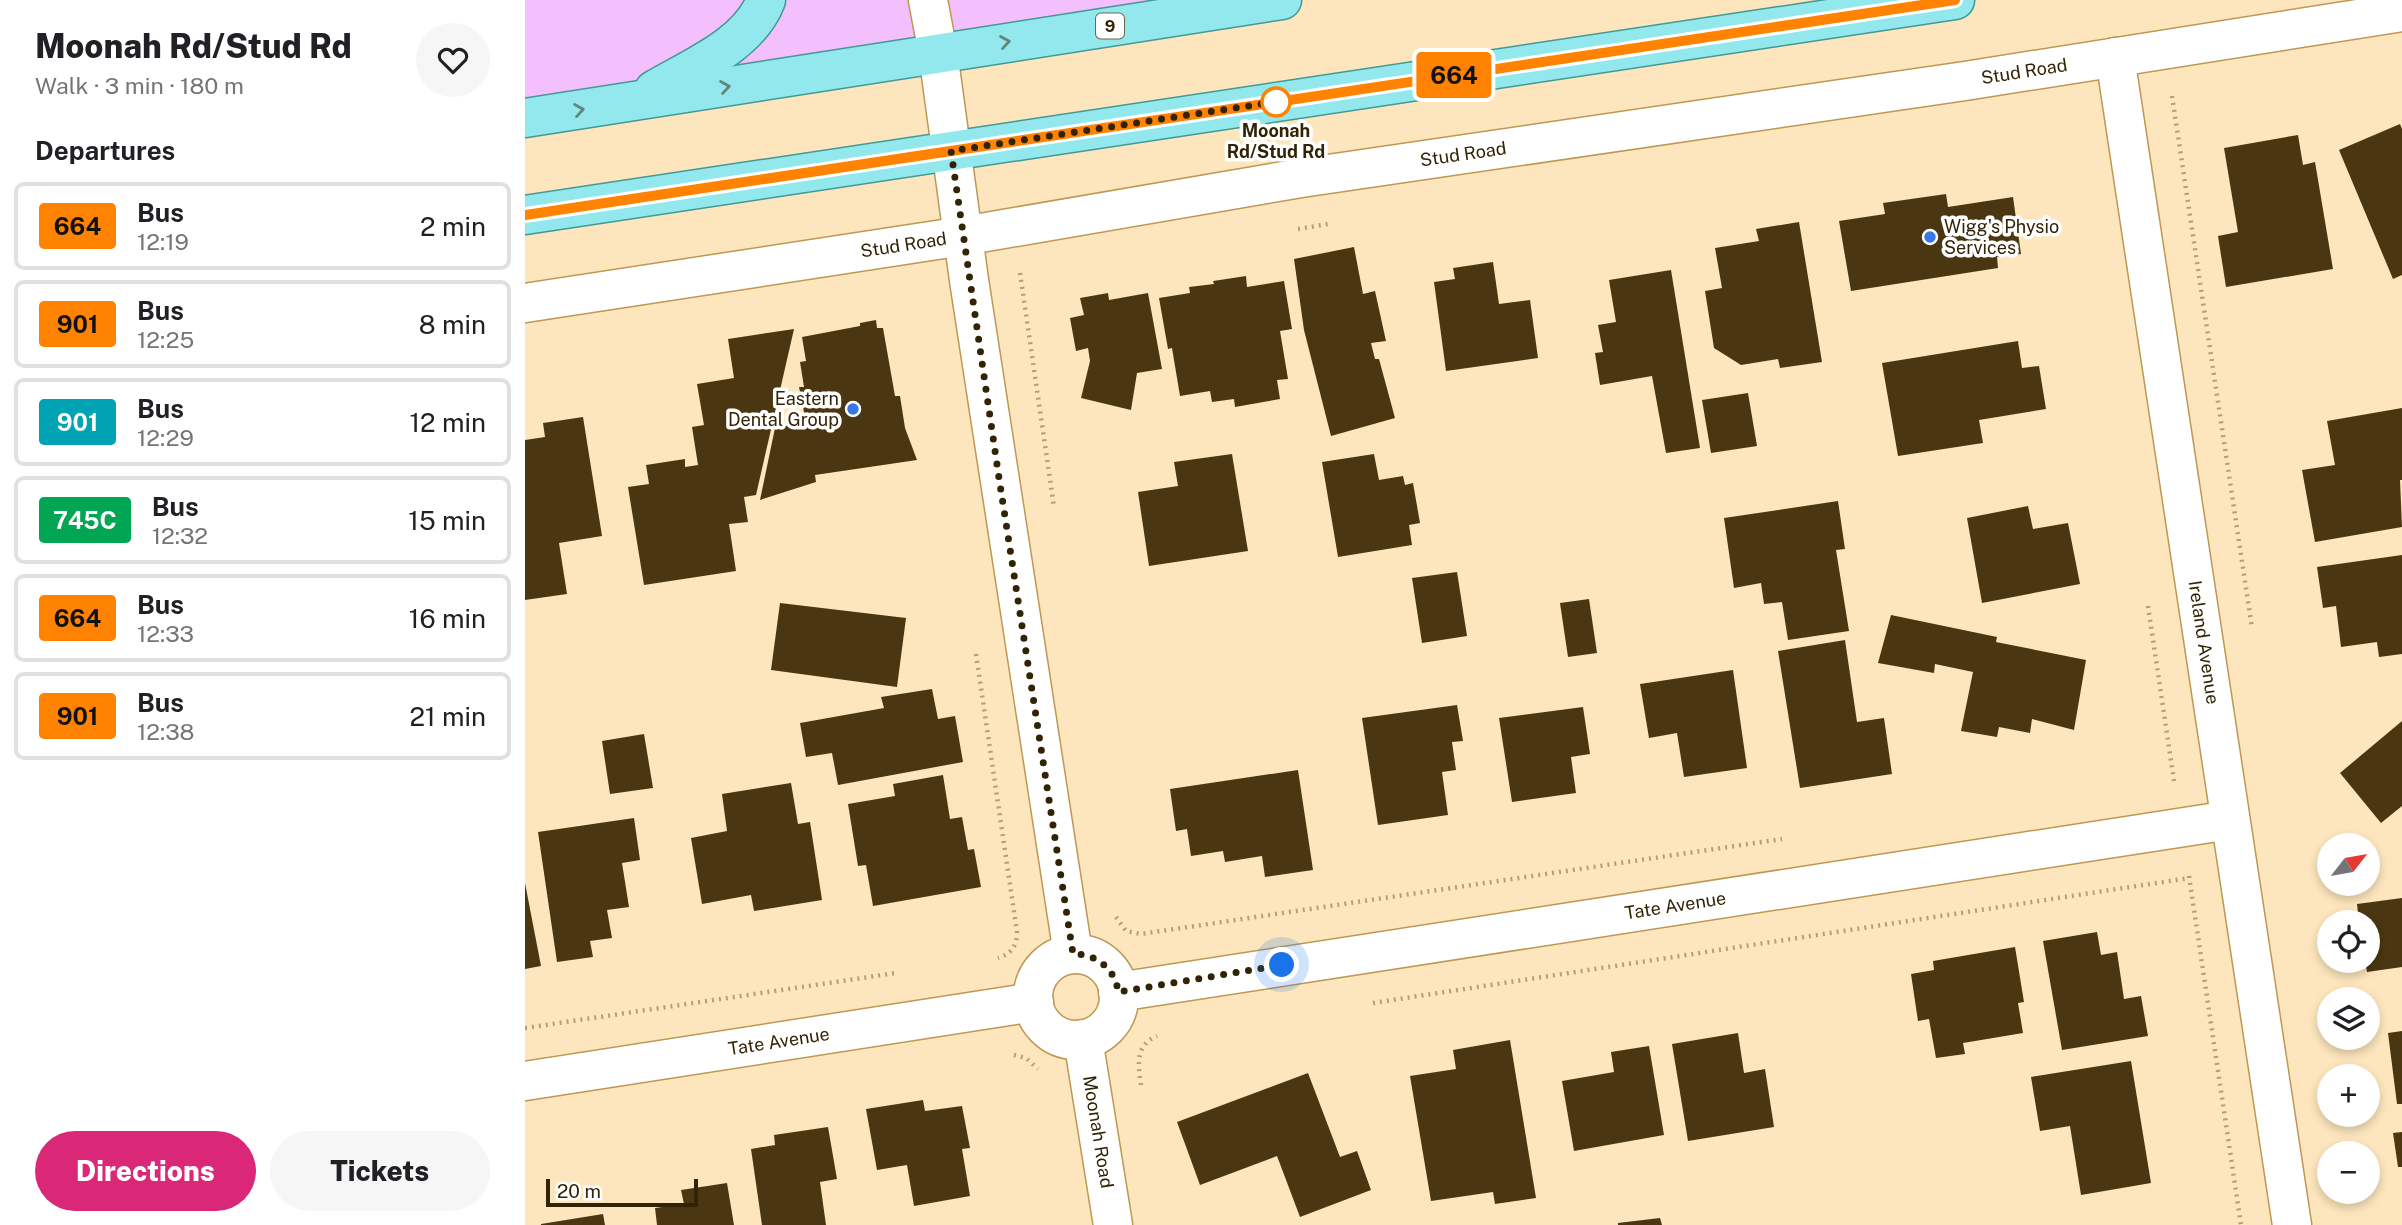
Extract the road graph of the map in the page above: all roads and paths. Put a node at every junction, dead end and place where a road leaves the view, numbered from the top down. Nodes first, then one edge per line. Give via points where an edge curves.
1 (766, 0) edge
2 (927, 0) edge
3 (1282, 0) edge
4 (1955, 0) edge
5 (2402, 12) edge
6 (938, 53) junction
7 (2115, 57) junction
8 (2172, 96) dead end
9 (633, 102) junction
10 (525, 118) edge
11 (951, 151) junction
12 (525, 215) edge
13 (963, 236) junction
14 (525, 303) edge
15 (2252, 632) dead end
16 (976, 651) dead end
17 (2230, 820) junction
18 (1788, 838) dead end
19 (2188, 871) dead end
20 (2189, 878) junction
21 (1113, 906) dead end
22 (1073, 954) junction
23 (985, 960) dead end
24 (904, 972) dead end
25 (1118, 992) junction
26 (1034, 1002) junction
27 (1372, 1003) dead end
28 (525, 1028) edge
29 (1164, 1035) dead end
30 (1083, 1039) junction
31 (1012, 1055) dead end
32 (1040, 1073) dead end
33 (525, 1081) edge
34 (1140, 1081) dead end
35 (1113, 1225) edge
36 (2241, 1225) edge
37 (2292, 1225) edge

1 - 9 main road via 745,32 722,50
2 - 6 street
6 -> 3 main road, 9
4 - 11 main road
5 - 7 street, Stud Road
9 -> 6 main road, 9
6 - 11 street
7 - 13 street, Stud Road via 1301,178
7 - 17 street, Ireland Avenue
8 - 15 path
10 -> 9 main road, 9
11 - 12 main road
11 - 13 street
13 - 14 street, Stud Road
13 - 22 street
16 - 23 path via 1017,932 1006,956
17 - 25 street, Tate Avenue
17 - 37 street, Ireland Avenue
18 - 21 path via 1141,934 1126,931
19 - 20 path
20 - 27 path
20 - 36 path
22 - 25 street via 1103,963
22 - 26 street via 1050,962 1040,972
24 - 28 path
25 - 30 street via 1116,1014 1108,1026
26 - 30 street via 1044,1026 1055,1035
26 - 33 street, Tate Avenue
29 - 34 path via 1148,1041 1139,1053
30 - 35 street, Moonah Road
31 - 32 path via 1032,1061

